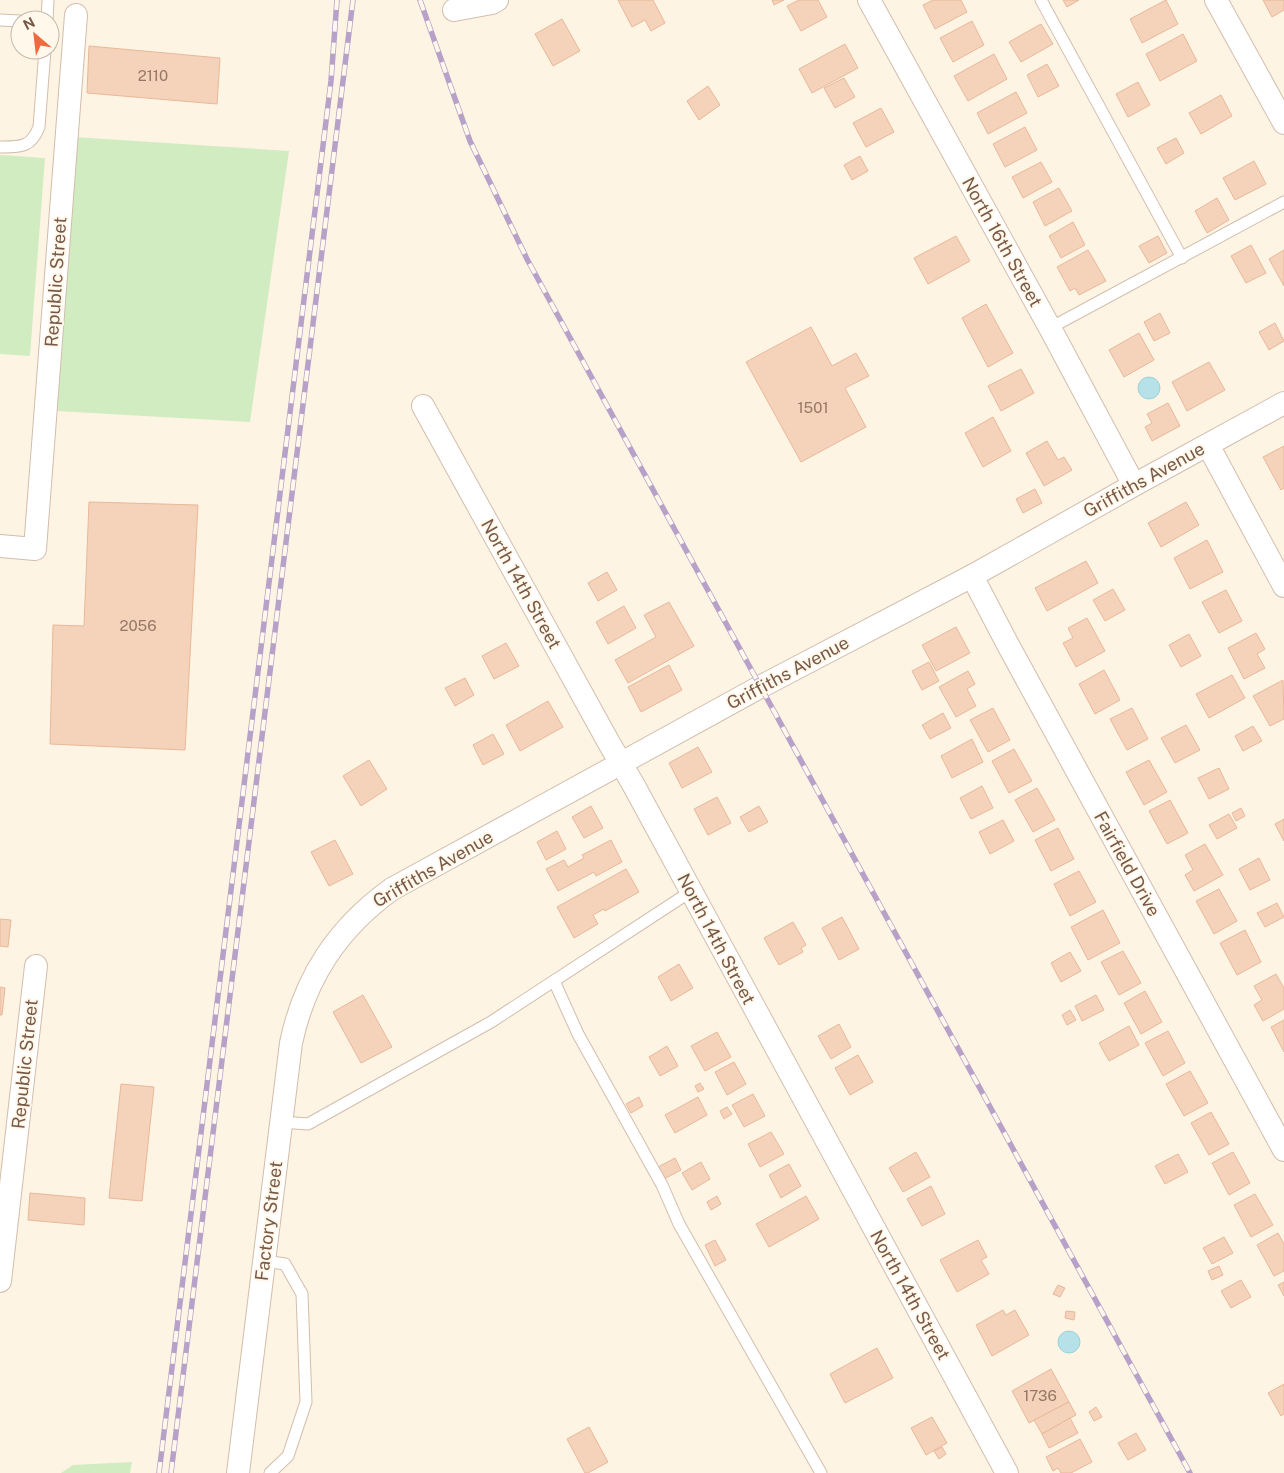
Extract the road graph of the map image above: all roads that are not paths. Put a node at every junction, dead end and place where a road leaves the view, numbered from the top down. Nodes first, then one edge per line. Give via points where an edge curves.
1 (497, 0) edge
2 (869, 0) edge
3 (1040, 0) edge
4 (1216, 0) edge
5 (452, 5) edge
6 (76, 15) dead end
7 (44, 60) edge
8 (1284, 123) edge
9 (0, 147) edge
10 (1284, 202) edge
11 (1182, 258) junction
12 (1050, 328) junction
13 (1284, 403) edge
14 (423, 406) dead end
15 (1208, 445) junction
16 (1134, 485) junction
17 (0, 546) edge
18 (972, 576) junction
19 (1284, 586) edge
20 (621, 763) junction
21 (690, 892) junction
22 (36, 966) dead end
23 (315, 972) joint
24 (554, 982) junction
25 (281, 1122) junction
26 (1284, 1150) edge
27 (264, 1261) junction
28 (0, 1281) edge
29 (238, 1473) edge
30 (270, 1473) edge
31 (821, 1473) edge
32 (1007, 1473) edge

1 - 5 street
2 - 12 street, North 16th Street
3 - 11 lane
4 - 8 street
6 - 17 street, Republic Street via 35,549
7 - 9 lane via 36,134 26,145
10 - 11 lane
11 - 12 lane
12 - 16 street, North 16th Street
13 - 15 street, Griffiths Avenue
14 - 20 street, North 14th Street
15 - 16 street, Griffiths Avenue
15 - 19 street
16 - 18 street, Griffiths Avenue
18 - 20 street, Griffiths Avenue
18 - 26 street, Fairfield Drive
20 - 21 street, North 14th Street
20 - 23 street, Griffiths Avenue via 392,888 352,922
21 - 24 lane
21 - 32 street, North 14th Street
22 - 28 street, Republic Street
23 - 25 street, Factory Street via 296,1019
24 - 25 lane via 491,1022 308,1124
24 - 31 lane via 578,1034 662,1186 679,1224
25 - 27 street, Factory Street
27 - 29 street, Factory Street
27 - 30 lane via 285,1264 302,1294 306,1392 306,1402 288,1456

